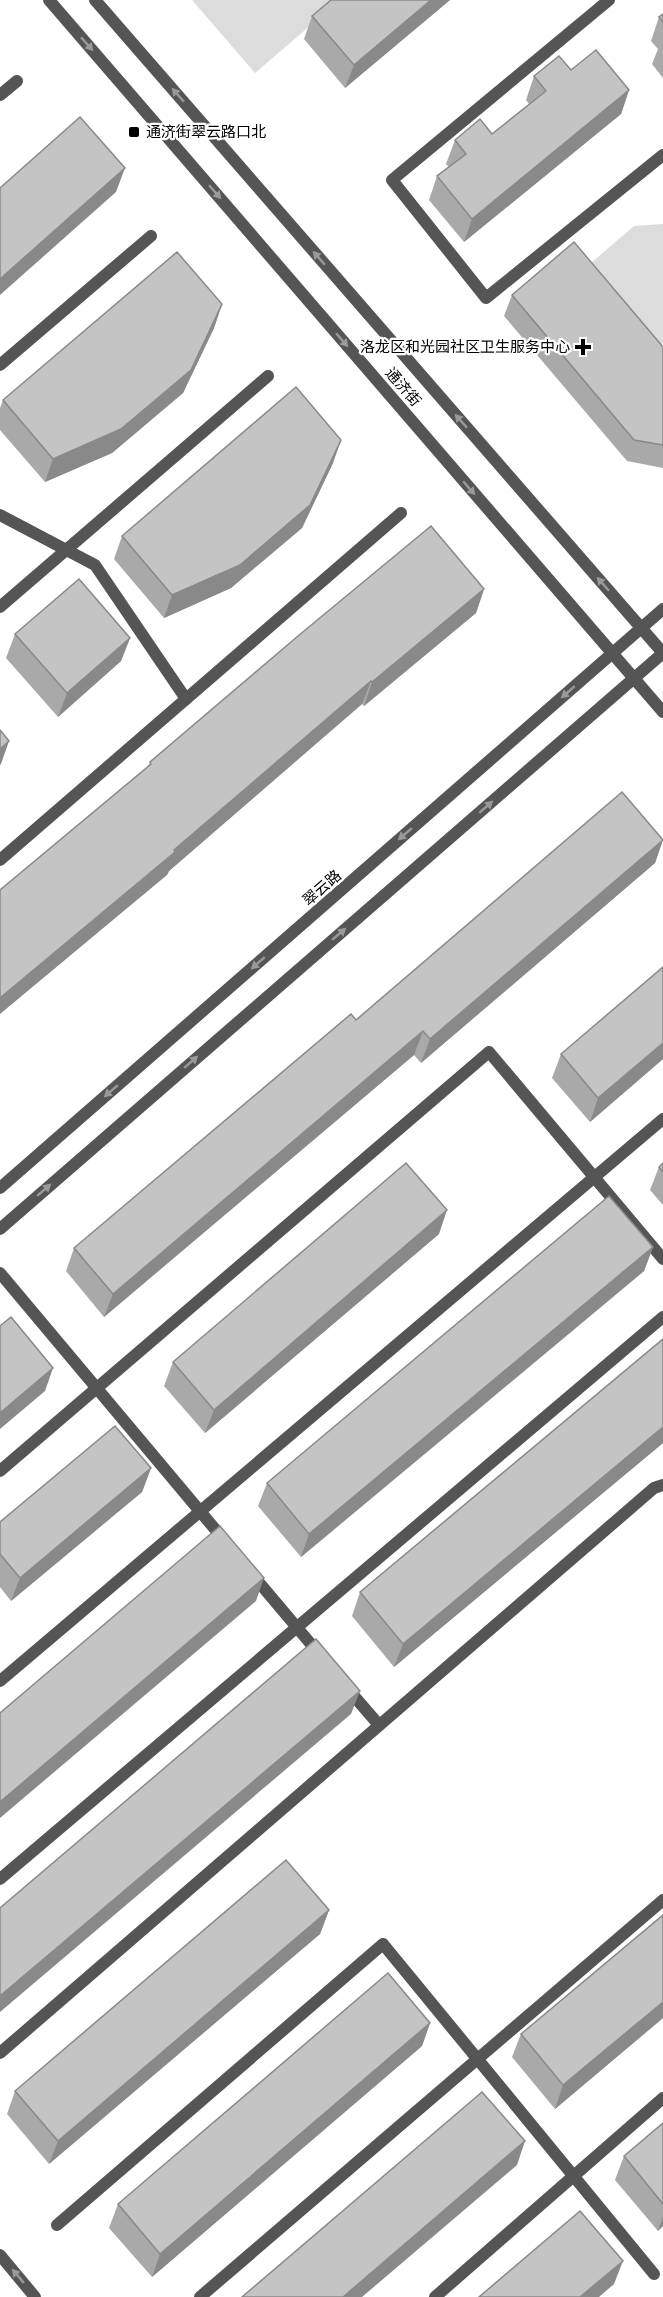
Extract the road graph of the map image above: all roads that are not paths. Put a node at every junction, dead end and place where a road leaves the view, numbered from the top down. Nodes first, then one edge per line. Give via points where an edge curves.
1 (49, 0) edge
2 (95, 0) edge
3 (609, 0) edge
4 (17, 81) dead end
5 (0, 95) edge
6 (663, 155) edge
7 (151, 236) dead end
8 (0, 365) edge
9 (268, 376) dead end
10 (401, 513) dead end
11 (0, 515) edge
12 (66, 550) junction
13 (0, 607) edge
14 (663, 609) edge
15 (642, 628) junction
16 (663, 653) edge
17 (612, 654) junction
18 (633, 678) junction
19 (186, 699) junction
20 (663, 712) edge
21 (0, 860) edge
22 (663, 1119) edge
23 (594, 1177) junction
24 (0, 1188) edge
25 (0, 1229) edge
26 (663, 1259) edge
27 (0, 1273) edge
28 (663, 1317) edge
29 (97, 1388) junction
30 (0, 1471) edge
31 (658, 1486) edge
32 (663, 1499) edge
33 (200, 1511) junction
34 (230, 1547) edge
35 (245, 1565) edge
36 (297, 1628) junction
37 (327, 1663) edge
38 (0, 1681) edge
39 (342, 1681) edge
40 (379, 1725) junction
41 (0, 1880) edge
42 (663, 1900) edge
43 (0, 2053) edge
44 (477, 2059) junction
45 (663, 2097) edge
46 (573, 2176) junction
47 (57, 2225) dead end
48 (0, 2255) edge
49 (654, 2274) dead end
50 (35, 2297) edge
51 (200, 2297) edge
52 (435, 2297) edge

1 -> 17 street, 通济街
15 -> 2 street, 通济街
3 - 6 street via 392,180 486,298
4 - 5 street
7 - 8 street
9 - 12 street
10 - 19 street
11 - 12 street
12 - 13 street
12 - 19 street via 95,565
14 - 15 street, 翠云路
15 - 16 street, 通济街
15 - 17 street, 翠云路
16 - 18 street
17 - 18 street, 通济街
17 -> 24 street, 翠云路
18 - 20 street, 通济街
25 -> 18 street
19 - 21 street
22 - 23 street
23 - 26 street
23 - 29 street via 489,1052
23 - 33 street
27 - 29 street
28 - 36 street
29 - 30 street
29 - 33 street
31 - 32 street
31 - 40 street
33 - 34 street
33 - 38 street
35 - 36 street
36 - 37 street
36 - 41 street
39 - 40 street
40 - 43 street
42 - 44 street
44 - 46 street
44 - 47 street via 383,1944
44 - 51 street
45 - 46 street
46 - 49 street
46 - 52 street
50 -> 48 street

